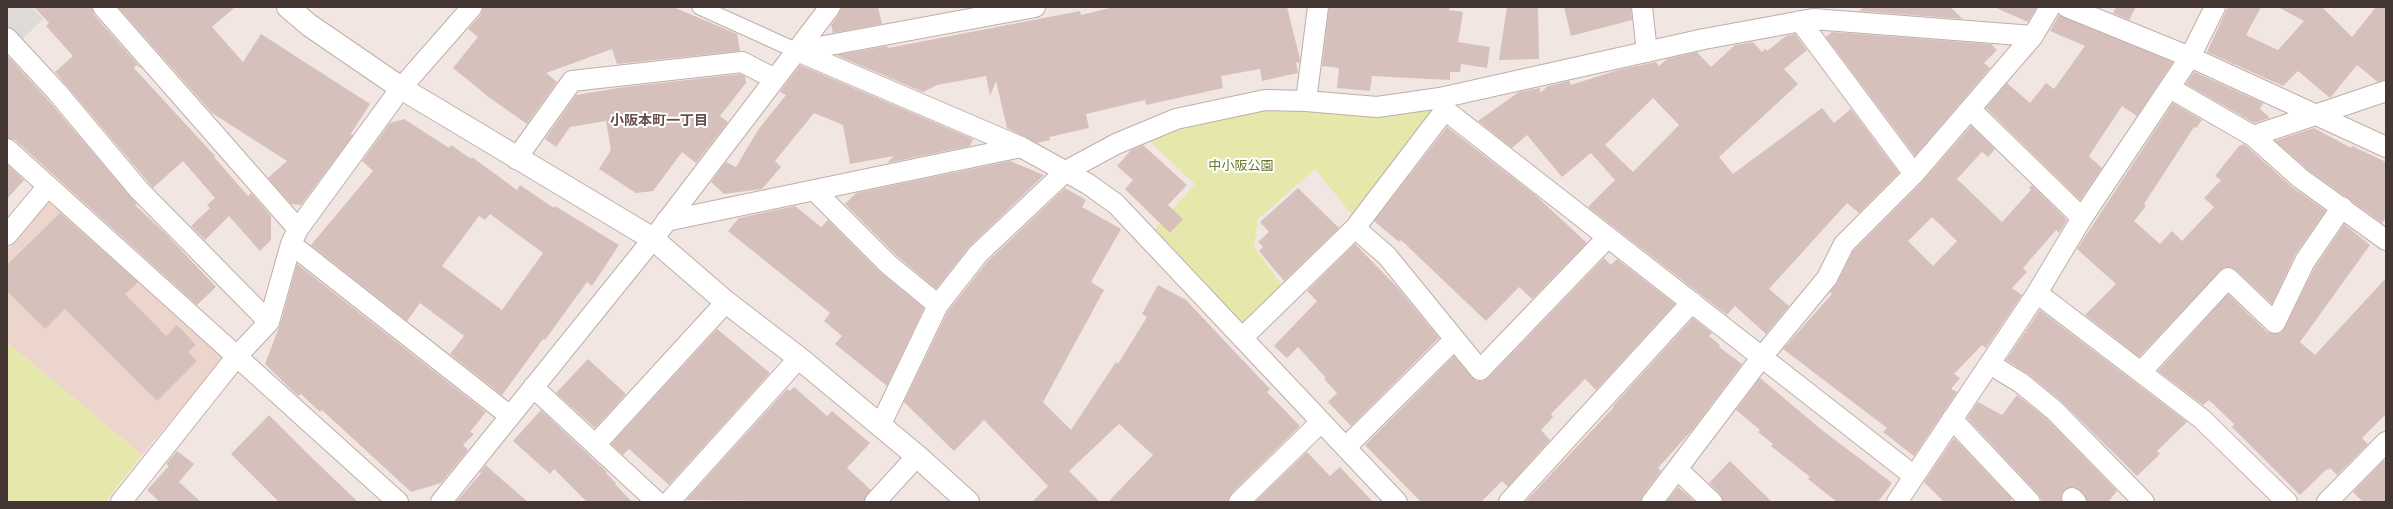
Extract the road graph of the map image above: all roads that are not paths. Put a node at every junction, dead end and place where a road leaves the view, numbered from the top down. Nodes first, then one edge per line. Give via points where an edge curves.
1 (103, 7) edge
2 (288, 7) edge
3 (472, 7) edge
4 (700, 7) edge
5 (830, 7) edge
6 (1036, 7) edge
7 (1318, 7) edge
8 (1642, 7) edge
9 (2050, 7) edge
10 (2067, 7) edge
11 (2215, 7) edge
12 (2107, 14) edge
13 (1800, 21) junction
14 (2033, 36) junction
15 (7, 38) edge
16 (797, 51) junction
17 (1647, 52) junction
18 (2190, 57) junction
19 (774, 79) junction
20 (401, 88) junction
21 (2170, 88) junction
22 (2386, 91) edge
23 (1306, 100) junction
24 (1442, 104) junction
25 (1970, 109) junction
26 (2314, 114) junction
27 (2252, 136) junction
28 (2386, 147) edge
29 (1021, 148) junction
30 (7, 149) edge
31 (516, 158) junction
32 (1066, 171) junction
33 (1914, 174) junction
34 (48, 186) junction
35 (814, 190) junction
36 (2342, 208) junction
37 (2082, 218) junction
38 (666, 221) junction
39 (1354, 228) junction
40 (7, 235) edge
41 (295, 236) junction
42 (1608, 237) junction
43 (653, 239) junction
44 (2386, 240) edge
45 (2037, 293) junction
46 (726, 302) junction
47 (1692, 302) junction
48 (938, 305) junction
49 (269, 322) junction
50 (1242, 338) junction
51 (1455, 339) junction
52 (237, 356) junction
53 (799, 358) junction
54 (1761, 358) junction
55 (1990, 364) junction
56 (2141, 372) junction
57 (533, 387) junction
58 (510, 416) junction
59 (1952, 419) junction
60 (1321, 422) junction
61 (880, 426) junction
62 (2386, 442) edge
63 (595, 445) junction
64 (1346, 447) junction
65 (917, 456) junction
66 (1676, 469) junction
67 (1914, 476) junction
68 (122, 502) edge
69 (398, 502) edge
70 (441, 502) edge
71 (657, 502) edge
72 (669, 502) edge
73 (875, 502) edge
74 (968, 502) edge
75 (1239, 502) edge
76 (1397, 502) edge
77 (1509, 502) edge
78 (1652, 502) edge
79 (1712, 502) edge
80 (1897, 502) edge
81 (2030, 502) edge
82 (2144, 502) edge
83 (2287, 502) edge
84 (2327, 502) edge

1 - 41 street
2 - 20 street via 309,25
3 - 20 street
4 - 16 street
5 - 16 street
6 - 16 street
7 - 23 street
8 - 17 street
9 - 14 street
10 - 12 street
11 - 18 street
12 - 18 street
13 - 14 street via 1813,19
13 - 17 street
13 - 33 street
14 - 25 street
15 - 49 street via 57,92 139,190
16 - 19 street
16 - 29 street
17 - 24 street
18 - 21 street
18 - 26 street
19 - 31 street via 742,62 572,81
19 - 38 street
20 - 31 street
20 - 41 street
21 - 27 street
21 - 37 street
22 - 26 street
23 - 24 street via 1377,107
23 - 32 street via 1265,100 1176,119 1116,144
24 - 39 street
24 - 42 street
25 - 33 street
25 - 37 street
26 - 27 street
26 - 28 street
27 - 36 street via 2300,178
29 - 32 street
29 - 35 street
30 - 34 street
31 - 43 street
32 - 48 street via 978,254
32 - 50 street via 1116,204
33 - 54 street via 1844,244 1827,278
34 - 40 street
34 - 52 street
35 - 38 street
35 - 48 street via 888,264
36 - 44 street
36 - 56 street via 2305,261 2275,323 2228,278
37 - 45 street
38 - 43 street
39 - 50 street
39 - 51 street via 1388,256
41 - 49 street
41 - 58 street
42 - 47 street
42 - 51 street via 1480,370
43 - 46 street
43 - 57 street
45 - 55 street
45 - 56 street
46 - 53 street
46 - 63 street
47 - 54 street
47 - 77 street
48 - 61 street
49 - 52 street
50 - 60 street
51 - 64 street
52 - 68 street
52 - 69 street
53 - 61 street
53 - 72 street
54 - 66 street
54 - 67 street
55 - 59 street
55 - 82 street via 2021,383 2054,410
56 - 83 street via 2202,419
57 - 58 street
57 - 63 street
58 - 70 street
59 - 67 street
59 - 81 street
60 - 64 street
60 - 75 street
61 - 65 street
62 - 84 street
63 - 71 street
64 - 76 street
65 - 73 street
65 - 74 street
66 - 78 street
66 - 79 street
67 - 80 street

